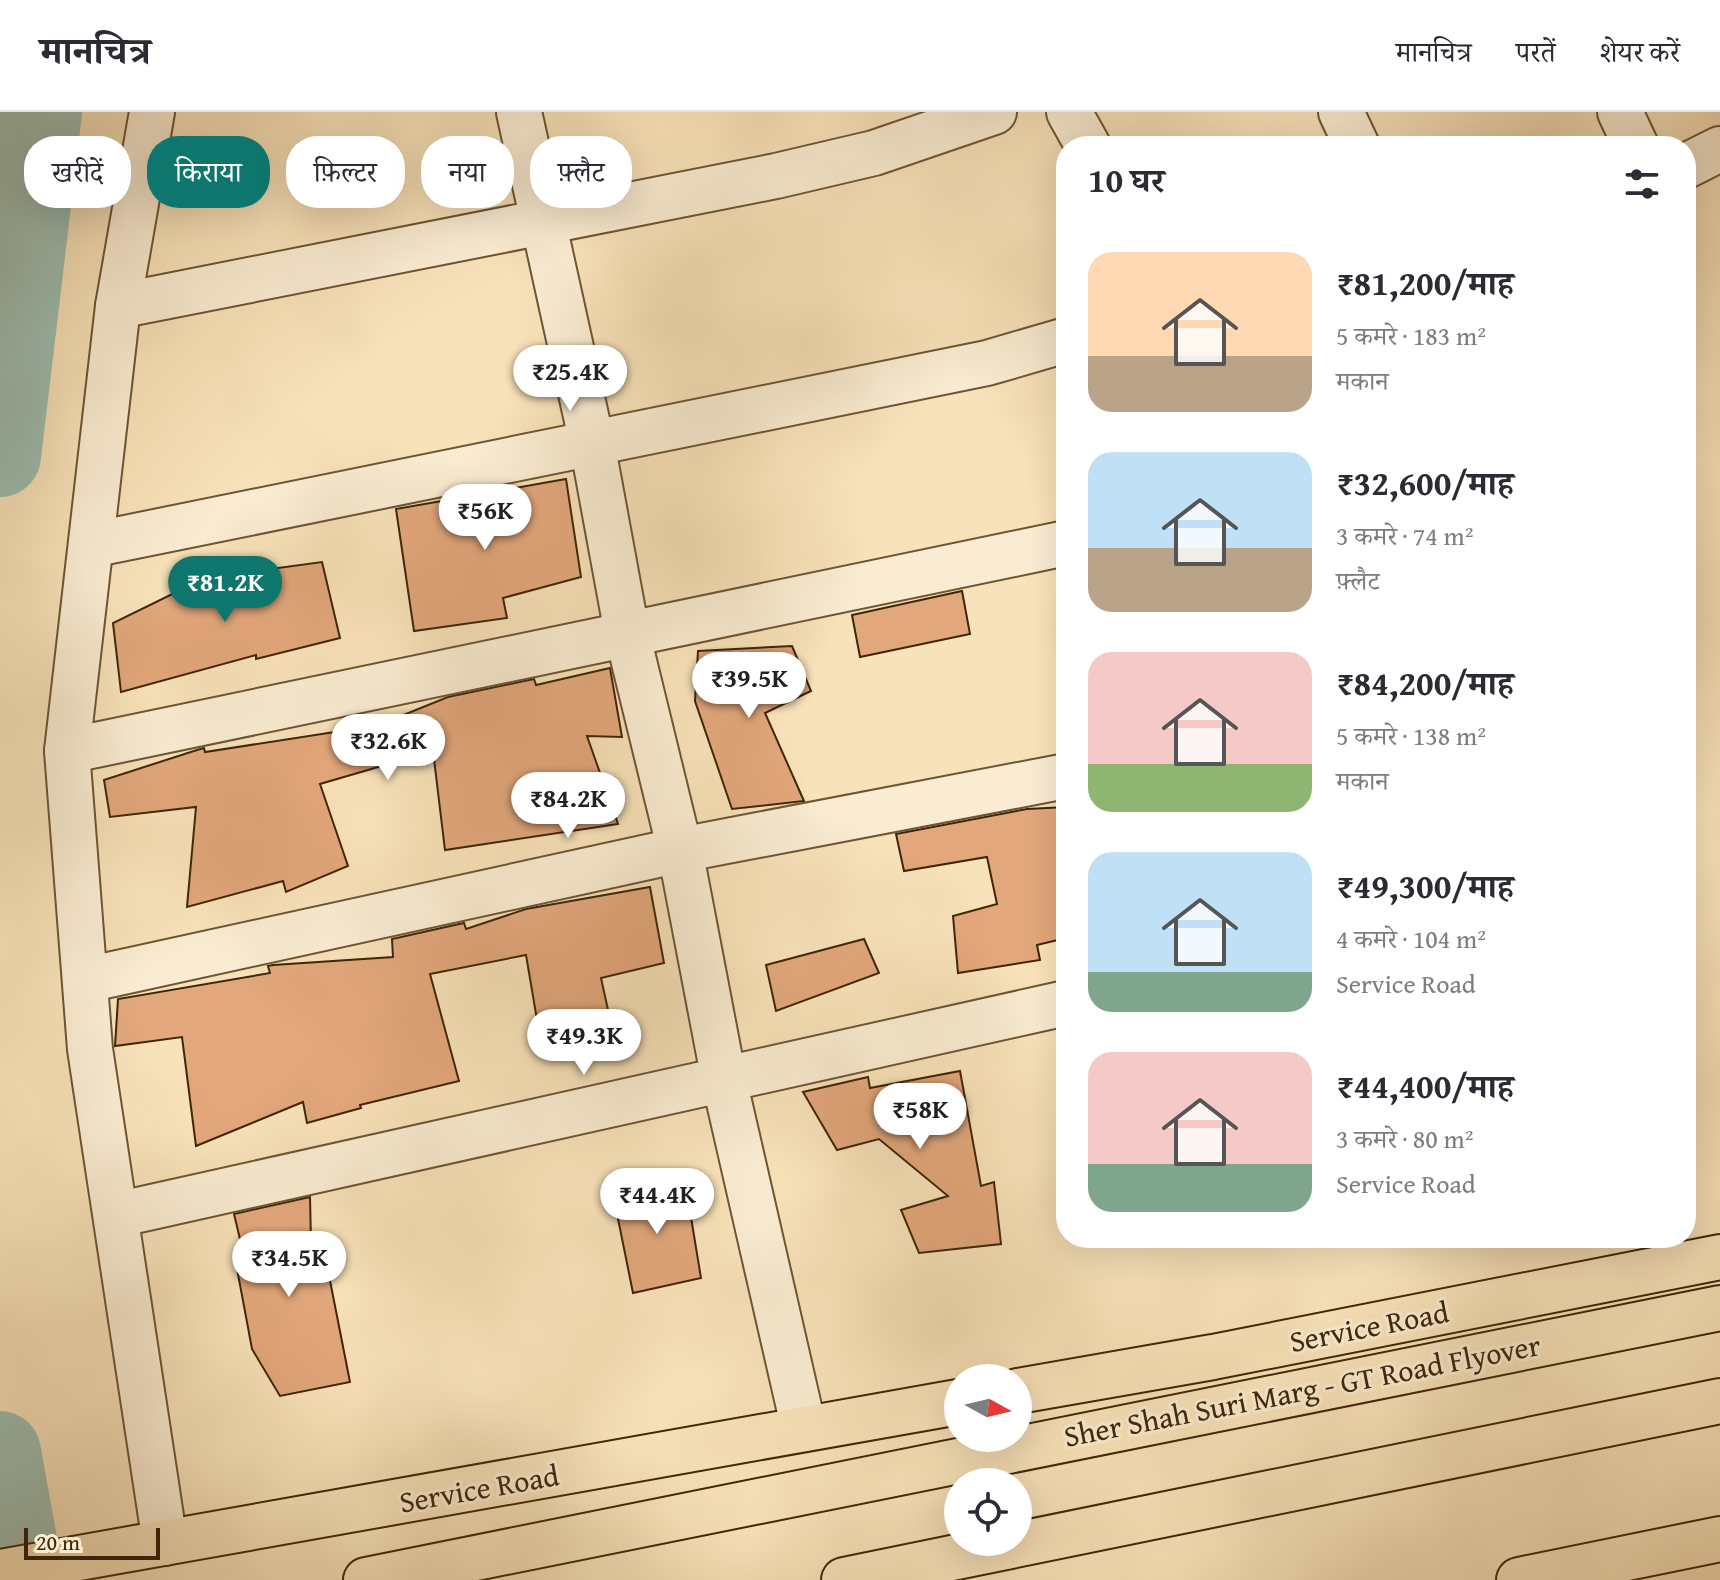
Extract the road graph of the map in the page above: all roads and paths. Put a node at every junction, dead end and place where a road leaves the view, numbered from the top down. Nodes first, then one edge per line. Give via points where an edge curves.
1 (152, 112) edge
2 (519, 112) edge
3 (994, 112) edge
4 (1069, 112) edge
5 (1341, 112) edge
6 (1620, 112) edge
7 (1082, 136) edge
8 (1352, 136) edge
9 (1631, 136) edge
10 (1720, 149) edge
11 (1696, 161) edge
12 (545, 223) junction
13 (118, 306) junction
14 (1056, 343) edge
15 (592, 443) junction
16 (91, 545) junction
17 (1056, 545) edge
18 (627, 633) junction
19 (67, 751) junction
20 (1056, 778) edge
21 (680, 850) junction
22 (86, 980) junction
23 (1056, 1005) edge
24 (724, 1080) junction
25 (116, 1215) junction
26 (1720, 1257) edge
27 (1720, 1308) edge
28 (1032, 1389) edge
29 (1720, 1401) edge
30 (944, 1404) edge
31 (804, 1429) junction
32 (1720, 1539) edge
33 (165, 1543) junction
34 (0, 1572) edge
35 (383, 1577) edge
36 (844, 1580) edge
37 (1519, 1580) edge

1 - 13 street
2 - 12 street
3 - 12 street via 874,153
4 - 7 street
5 - 8 street
6 - 9 street
10 - 11 street
12 - 13 street
12 - 15 street
13 - 16 street
14 - 15 street via 987,363
15 - 16 street
15 - 18 street
16 - 19 street
17 - 18 street
18 - 19 street
18 - 21 street
19 - 22 street
20 - 21 street
21 - 22 street
21 - 24 street
22 - 25 street via 92,1061
23 - 24 street
24 - 25 street
24 - 31 street
25 - 33 street
26 - 28 main road, Service Road
27 - 35 main road, Sher Shah Suri Marg - GT Road Flyover
29 - 36 main road
30 - 31 main road, Service Road
31 - 33 main road, Service Road
32 - 37 main road
33 - 34 main road, Service Road

